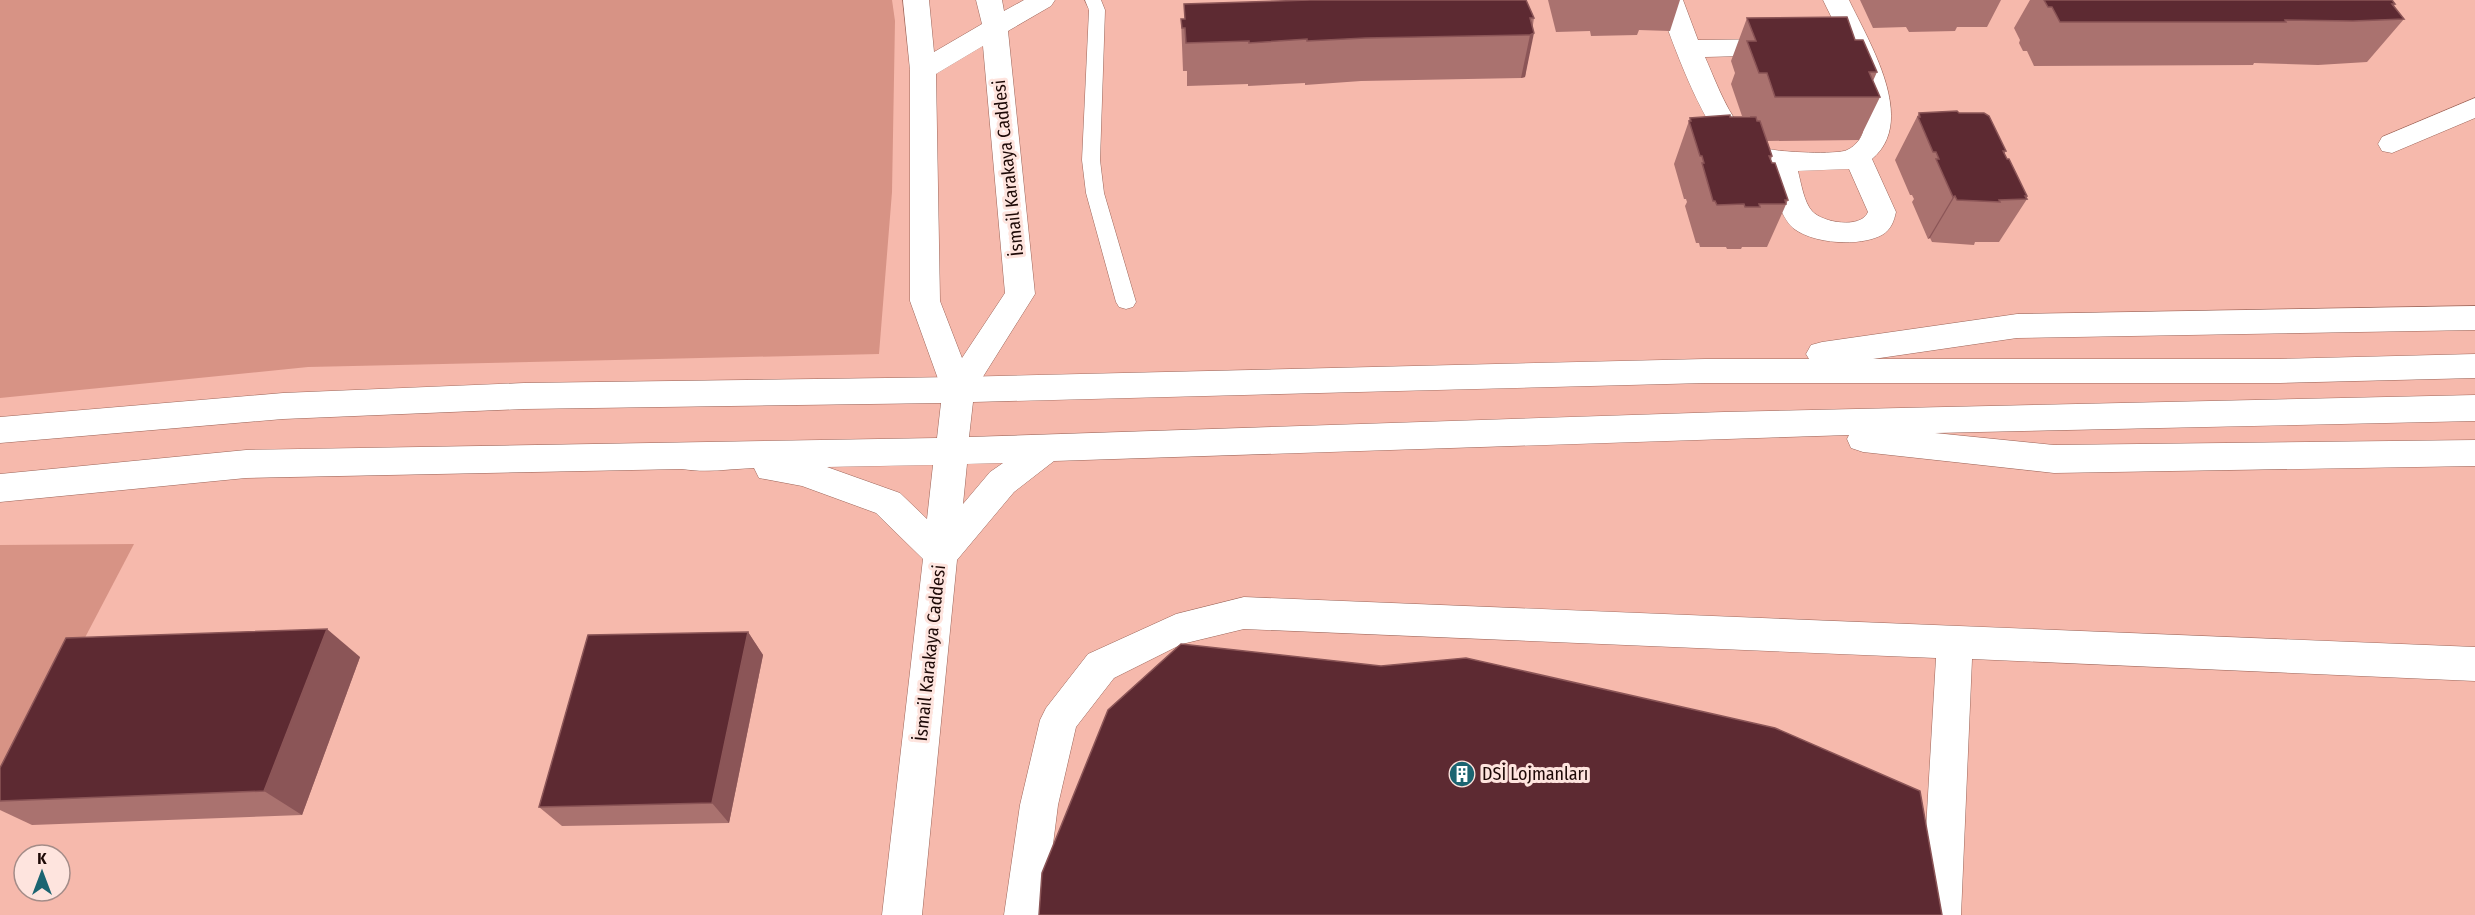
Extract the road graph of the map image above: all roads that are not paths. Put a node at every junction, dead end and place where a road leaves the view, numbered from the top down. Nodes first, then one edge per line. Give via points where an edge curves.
1 (916, 0) edge
2 (989, 0) edge
3 (1042, 0) edge
4 (1094, 0) edge
5 (1670, 0) edge
6 (1836, 0) edge
7 (994, 28) junction
8 (1801, 47) edge
9 (1688, 49) junction
10 (923, 70) junction
11 (2475, 107) edge
12 (2392, 144) dead end
13 (1857, 157) junction
14 (1780, 161) junction
15 (1126, 302) dead end
16 (2475, 318) edge
17 (2475, 366) edge
18 (1705, 371) junction
19 (958, 390) junction
20 (2475, 408) edge
21 (1724, 425) junction
22 (0, 430) edge
23 (1047, 448) junction
24 (952, 451) junction
25 (2475, 453) edge
26 (682, 456) junction
27 (0, 488) edge
28 (941, 554) junction
29 (1955, 644) junction
30 (2475, 664) edge
31 (902, 915) edge
32 (1024, 915) edge
33 (1941, 915) edge

1 - 10 street, İsmail Karakaya Caddesi
2 - 7 street, İsmail Karakaya Caddesi
3 - 7 street
4 - 15 lane via 1097,10 1091,160 1095,193
5 - 9 street
6 - 13 street via 1845,46 1876,90 1879,105 1875,139
7 - 10 street
7 - 19 street, İsmail Karakaya Caddesi via 1020,294
8 - 9 street
9 - 14 street via 1738,142 1757,155
10 - 19 street, İsmail Karakaya Caddesi via 925,301
11 - 12 street
13 - 14 street
13 - 14 street via 1882,218 1870,229 1852,232 1820,229 1802,219
16 - 18 street via 2017,326
17 - 18 street via 2280,371
18 - 19 street
19 - 22 street via 501,397 283,406
19 - 24 street, İsmail Karakaya Caddesi
20 - 21 street
21 - 23 street
21 - 25 street via 2054,459
23 - 24 street
23 - 28 street via 1002,482
24 - 26 street
24 - 28 street, İsmail Karakaya Caddesi
26 - 27 street via 246,464
26 - 28 street via 803,472 888,502
28 - 31 street, İsmail Karakaya Caddesi
29 - 30 street
29 - 32 street via 1244,613 1176,630 1101,666 1059,720 1039,805
29 - 33 street

